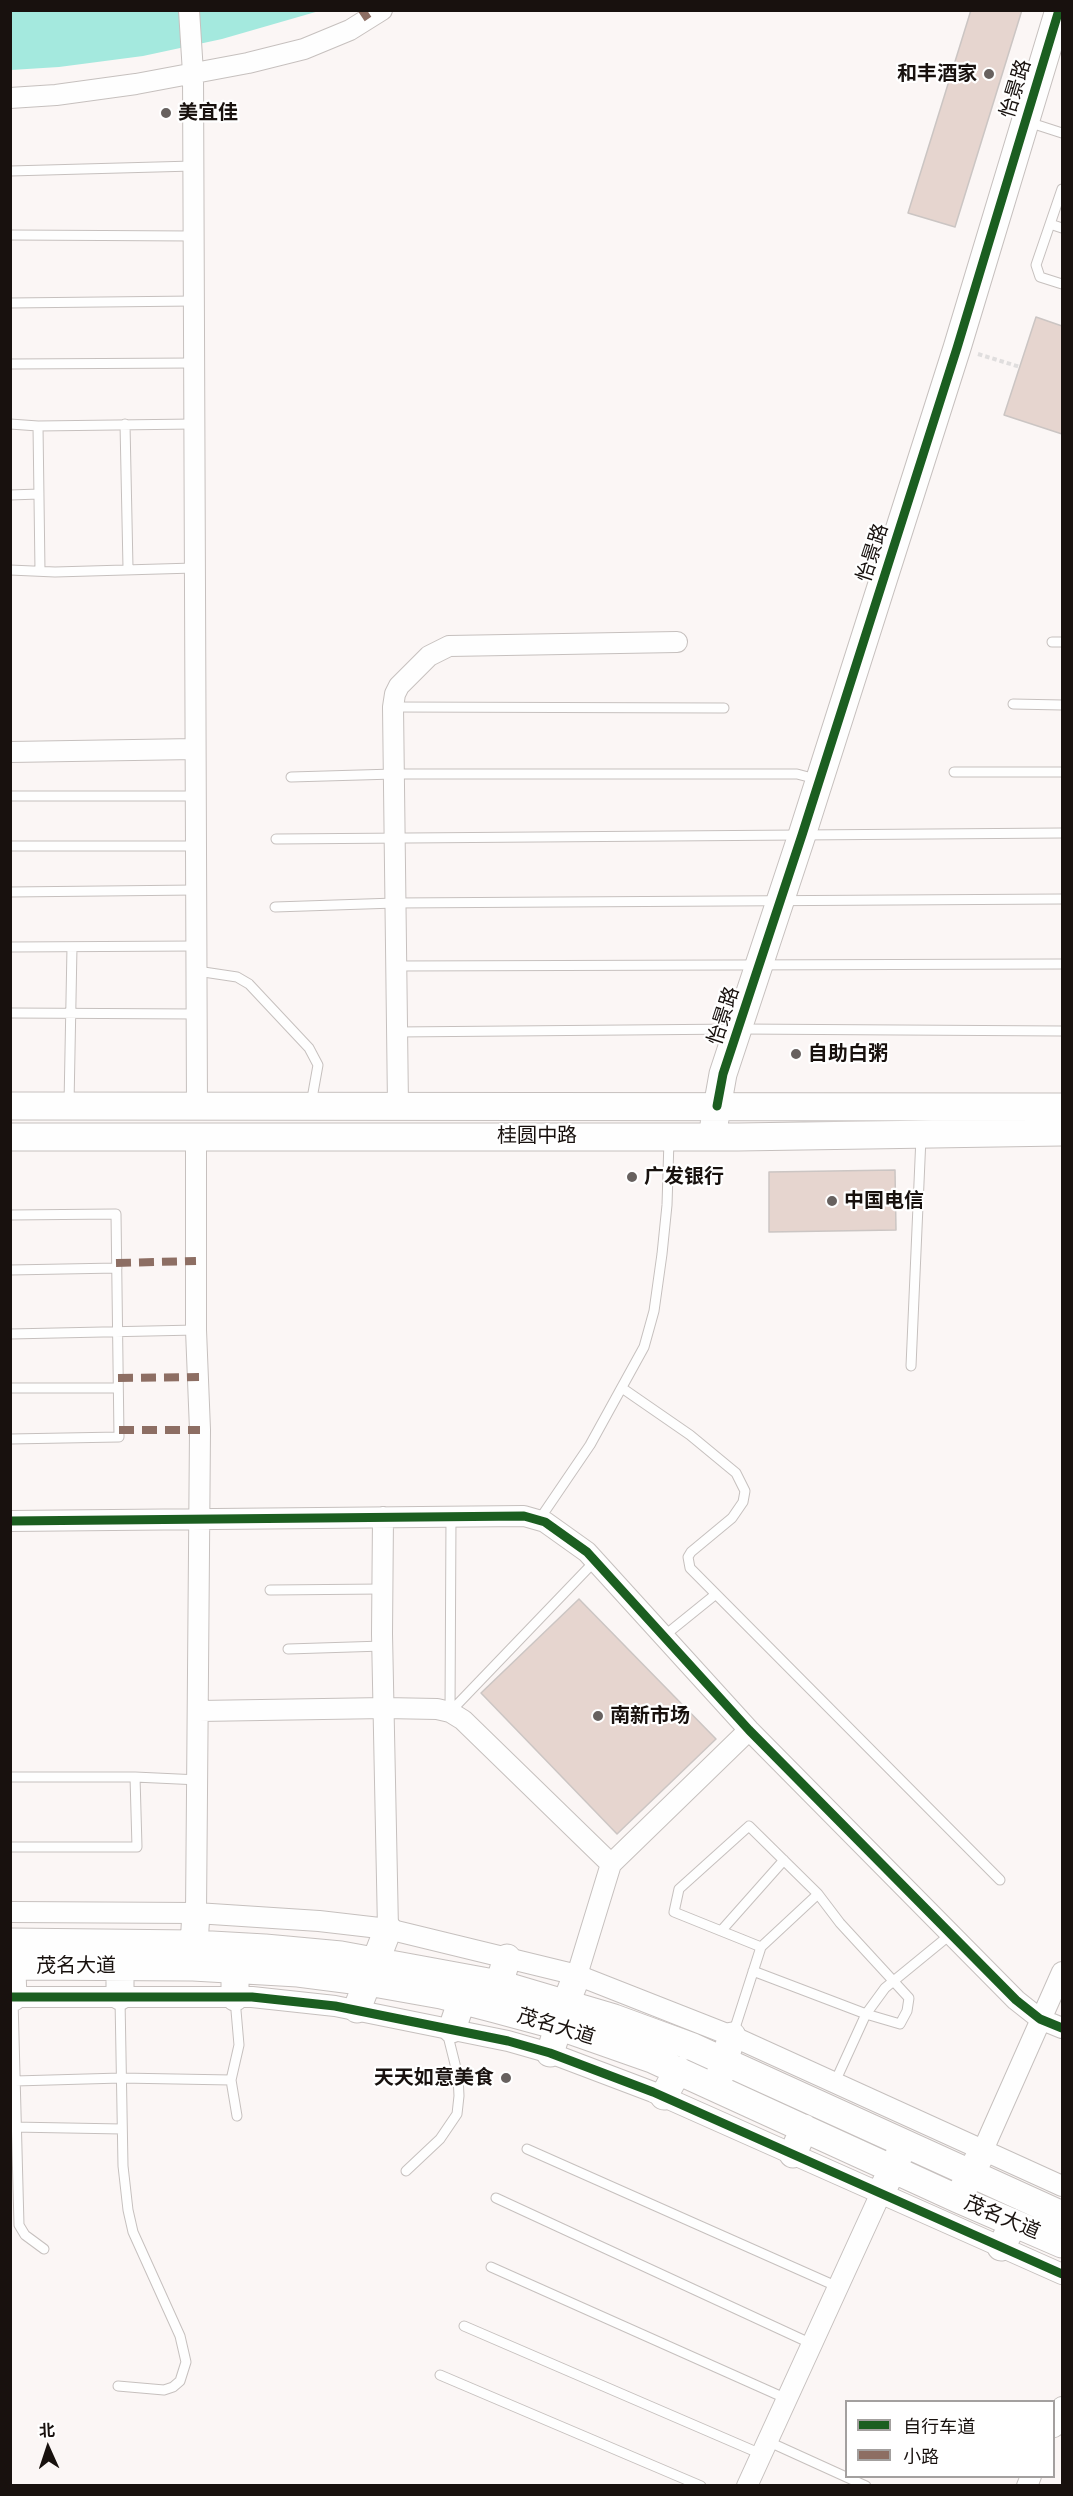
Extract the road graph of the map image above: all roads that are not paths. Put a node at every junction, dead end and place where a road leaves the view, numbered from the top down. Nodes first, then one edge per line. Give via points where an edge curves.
1 (189, 10) edge
2 (382, 10) edge
3 (1059, 10) edge
4 (193, 64) junction
5 (10, 99) edge
6 (1026, 121) junction
7 (1062, 133) edge
8 (194, 166) junction
9 (10, 171) edge
10 (1062, 189) edge
11 (1050, 224) junction
12 (1062, 228) edge
13 (10, 235) edge
14 (194, 236) junction
15 (1062, 284) edge
16 (194, 301) junction
17 (10, 303) edge
18 (194, 363) junction
19 (10, 364) edge
20 (10, 424) edge
21 (125, 424) junction
22 (194, 424) junction
23 (38, 426) junction
24 (39, 494) junction
25 (10, 495) edge
26 (128, 568) junction
27 (194, 568) junction
28 (10, 570) edge
29 (40, 571) junction
30 (677, 642) dead end
31 (1052, 642) dead end
32 (1062, 642) edge
33 (1012, 704) dead end
34 (1062, 705) edge
35 (393, 707) junction
36 (724, 708) dead end
37 (195, 749) junction
38 (10, 752) edge
39 (954, 772) dead end
40 (1062, 772) edge
41 (394, 774) junction
42 (291, 777) dead end
43 (820, 780) junction
44 (10, 796) edge
45 (195, 796) junction
46 (1062, 833) edge
47 (802, 835) junction
48 (394, 838) junction
49 (276, 839) dead end
50 (10, 846) edge
51 (196, 846) junction
52 (196, 890) junction
53 (10, 892) edge
54 (1062, 899) edge
55 (779, 900) junction
56 (395, 903) junction
57 (275, 907) dead end
58 (196, 946) junction
59 (10, 947) edge
60 (72, 947) junction
61 (759, 964) junction
62 (1062, 964) edge
63 (396, 966) junction
64 (197, 971) junction
65 (10, 1012) edge
66 (71, 1013) junction
67 (197, 1014) junction
68 (740, 1029) junction
69 (1062, 1031) edge
70 (396, 1032) junction
71 (10, 1106) edge
72 (69, 1106) junction
73 (198, 1106) junction
74 (310, 1106) junction
75 (398, 1106) junction
76 (717, 1106) junction
77 (1062, 1107) edge
78 (1062, 1132) edge
79 (921, 1134) junction
80 (196, 1135) junction
81 (712, 1136) junction
82 (10, 1137) edge
83 (669, 1137) junction
84 (10, 1215) edge
85 (117, 1268) junction
86 (10, 1270) edge
87 (196, 1330) junction
88 (118, 1332) junction
89 (10, 1334) edge
90 (911, 1366) dead end
91 (10, 1388) edge
92 (118, 1388) junction
93 (622, 1388) junction
94 (10, 1439) edge
95 (383, 1516) junction
96 (451, 1516) junction
97 (200, 1519) junction
98 (539, 1520) junction
99 (10, 1521) edge
100 (595, 1561) junction
101 (383, 1589) junction
102 (270, 1590) dead end
103 (716, 1594) junction
104 (664, 1636) junction
105 (383, 1647) junction
106 (288, 1649) dead end
107 (384, 1708) junction
108 (199, 1711) junction
109 (450, 1712) junction
110 (749, 1730) junction
111 (10, 1777) edge
112 (135, 1777) junction
113 (199, 1780) junction
114 (10, 1846) edge
115 (784, 1860) junction
116 (611, 1864) junction
117 (1000, 1880) dead end
118 (818, 1894) junction
119 (10, 1912) edge
120 (196, 1913) junction
121 (388, 1929) junction
122 (722, 1931) junction
123 (951, 1934) junction
124 (761, 1947) junction
125 (11, 1955) edge
126 (194, 1955) junction
127 (507, 1958) junction
128 (120, 1966) junction
129 (235, 1968) junction
130 (373, 1971) junction
131 (753, 1971) junction
132 (1062, 1972) edge
133 (577, 1975) junction
134 (894, 1980) junction
135 (499, 1984) junction
136 (466, 1989) junction
137 (120, 1996) junction
138 (12, 1997) edge
139 (235, 1997) junction
140 (357, 2009) junction
141 (562, 2014) junction
142 (866, 2014) junction
143 (1040, 2019) junction
144 (1062, 2028) edge
145 (452, 2029) junction
146 (729, 2049) junction
147 (550, 2053) junction
148 (678, 2070) junction
149 (121, 2078) junction
150 (231, 2080) junction
151 (15, 2081) junction
152 (835, 2082) junction
153 (716, 2087) junction
154 (664, 2096) junction
155 (237, 2116) dead end
156 (13, 2127) edge
157 (804, 2128) junction
158 (122, 2129) junction
159 (905, 2144) junction
160 (527, 2149) dead end
161 (793, 2154) junction
162 (977, 2162) junction
163 (892, 2169) junction
164 (406, 2171) dead end
165 (1062, 2186) edge
166 (881, 2193) junction
167 (496, 2198) dead end
168 (958, 2199) junction
169 (1062, 2215) edge
170 (1014, 2223) junction
171 (1062, 2244) edge
172 (1001, 2247) junction
173 (44, 2249) dead end
174 (491, 2267) dead end
175 (1062, 2274) edge
176 (838, 2287) junction
177 (464, 2326) dead end
178 (812, 2344) junction
179 (440, 2375) dead end
180 (118, 2386) dead end
181 (787, 2399) junction
182 (764, 2448) junction
183 (701, 2486) edge
184 (747, 2486) edge
185 (866, 2486) edge

1 - 4 street
2 - 4 street via 350,30 303,49 248,63
3 - 6 main road, 怡景路
4 - 5 street via 56,95
4 - 8 street
6 - 7 lane
6 - 43 main road, 怡景路
8 - 9 lane
8 - 14 street
10 - 11 lane
11 - 12 lane
11 - 15 lane via 1038,254 1037,271 1040,277
13 - 14 lane
14 - 16 street
16 - 17 lane
16 - 18 street
18 - 19 lane
18 - 22 street
20 - 23 lane
21 - 22 lane
21 - 23 lane
21 - 26 lane
22 - 27 street
23 - 24 lane
24 - 25 lane
24 - 29 lane
26 - 27 lane
26 - 29 lane
27 - 37 street
28 - 29 lane
30 - 35 street via 450,646 429,656 412,672 395,694
31 - 32 lane
33 - 34 lane
35 - 36 lane
35 - 41 street
37 - 38 street
37 - 45 street
39 - 40 lane
41 - 42 lane
41 - 43 lane via 797,774
41 - 48 street
43 - 47 main road, 怡景路
44 - 45 lane
45 - 51 street
46 - 47 lane
47 - 48 lane
47 - 55 main road, 怡景路
48 - 49 lane
48 - 56 street
50 - 51 lane
51 - 52 street
52 - 53 lane
52 - 58 street
54 - 55 lane
55 - 56 lane
55 - 61 main road, 怡景路
56 - 57 lane
56 - 63 street
58 - 60 lane
58 - 64 street
59 - 60 lane
60 - 66 lane
61 - 62 lane
61 - 63 lane
61 - 68 main road, 怡景路
63 - 70 street
64 - 67 street
64 - 74 lane via 237,977 249,984 309,1048 318,1065
65 - 66 lane
66 - 67 lane
66 - 72 lane
67 - 73 street
68 - 69 lane
68 - 70 lane
68 - 76 main road, 怡景路 via 723,1074
70 - 75 street
71 - 72 main road, 桂圆中路
72 - 73 main road, 桂圆中路
73 - 74 main road, 桂圆中路
73 - 80 main road
74 - 75 main road, 桂圆中路
75 - 76 main road, 桂圆中路
76 - 77 main road, 桂圆中路
76 - 81 main road, 怡景路
78 - 79 main road, 桂圆中路
79 - 81 main road, 桂圆中路
79 - 90 lane
80 - 82 main road, 桂圆中路
80 - 83 main road, 桂圆中路
80 - 87 street
81 - 83 main road, 桂圆中路
83 - 93 lane via 667,1205 654,1311 644,1347
84 - 85 lane via 116,1214
85 - 86 lane
85 - 88 lane
87 - 88 lane
87 - 97 street
88 - 89 lane
88 - 92 lane
91 - 92 lane
92 - 94 lane via 119,1437
93 - 98 lane via 590,1445
93 - 103 lane via 736,1473 746,1491 732,1518 688,1557 690,1568
95 - 96 street
95 - 97 street
95 - 101 street
96 - 98 street via 524,1516
96 - 109 lane
97 - 99 street
97 - 108 street
98 - 100 street
100 - 104 street
100 - 109 lane
101 - 102 lane
101 - 105 street
103 - 104 lane
103 - 117 lane
104 - 110 street
105 - 106 lane
105 - 107 street
107 - 108 street
107 - 109 street
107 - 121 street
108 - 113 street
109 - 116 street via 463,1720
110 - 116 street
110 - 123 street
111 - 112 lane
112 - 113 lane
112 - 114 lane via 136,1847
113 - 120 street
115 - 118 lane
115 - 122 lane
115 - 122 lane via 749,1826 679,1889 674,1912
116 - 133 street
118 - 124 lane
118 - 134 lane
119 - 120 street
120 - 121 street
120 - 126 main road
121 - 127 street
121 - 130 main road
122 - 124 lane
123 - 134 lane
123 - 143 street
124 - 131 lane
125 - 126 main road, 茂名大道
125 - 128 main road, 茂名大道
125 - 138 main road
126 - 128 main road, 茂名大道
126 - 129 main road, 茂名大道
126 - 130 main road, 茂名大道 via 265,1948
127 - 133 street
127 - 135 main road
128 - 137 main road
129 - 130 main road, 茂名大道 via 298,1973
129 - 139 main road
130 - 136 main road, 茂名大道
130 - 140 main road
131 - 142 lane
131 - 146 lane
132 - 143 street
133 - 141 main road
133 - 146 street
134 - 142 lane
134 - 142 lane via 909,1998 900,2024
135 - 136 main road, 茂名大道
135 - 141 main road, 茂名大道
136 - 141 main road, 茂名大道
136 - 145 main road
137 - 138 street
137 - 139 street
137 - 149 lane
138 - 151 lane
139 - 140 street
139 - 150 lane via 239,2045
140 - 145 street
141 - 146 main road, 茂名大道 via 634,2025
141 - 147 main road
141 - 148 main road, 茂名大道 via 615,2045
142 - 152 lane
143 - 144 street
143 - 162 street
145 - 147 street
145 - 164 lane via 449,2040 459,2086 457,2114 440,2139
146 - 152 street
146 - 153 main road
146 - 159 main road, 茂名大道
147 - 154 street
148 - 153 main road, 茂名大道
148 - 154 main road
149 - 150 lane
149 - 151 lane
149 - 158 lane
150 - 155 lane
151 - 156 lane
152 - 162 street
153 - 157 main road, 茂名大道
154 - 161 street
156 - 158 lane
156 - 173 lane via 19,2225 25,2235
157 - 161 main road
157 - 163 main road, 茂名大道
158 - 180 lane via 124,2188 133,2232 180,2336 186,2362 180,2381 173,2387 164,2390
159 - 162 main road, 茂名大道
159 - 163 main road
160 - 176 lane
161 - 166 street
162 - 165 street
162 - 168 main road
162 - 169 main road, 茂名大道
163 - 166 main road
163 - 168 main road, 茂名大道
166 - 172 street
166 - 176 street
167 - 178 lane
168 - 170 main road, 茂名大道
170 - 171 main road, 茂名大道
170 - 172 main road
172 - 175 street
174 - 181 lane
176 - 178 street
177 - 182 lane
178 - 181 street
179 - 183 lane
181 - 182 street
182 - 184 street
182 - 185 lane

